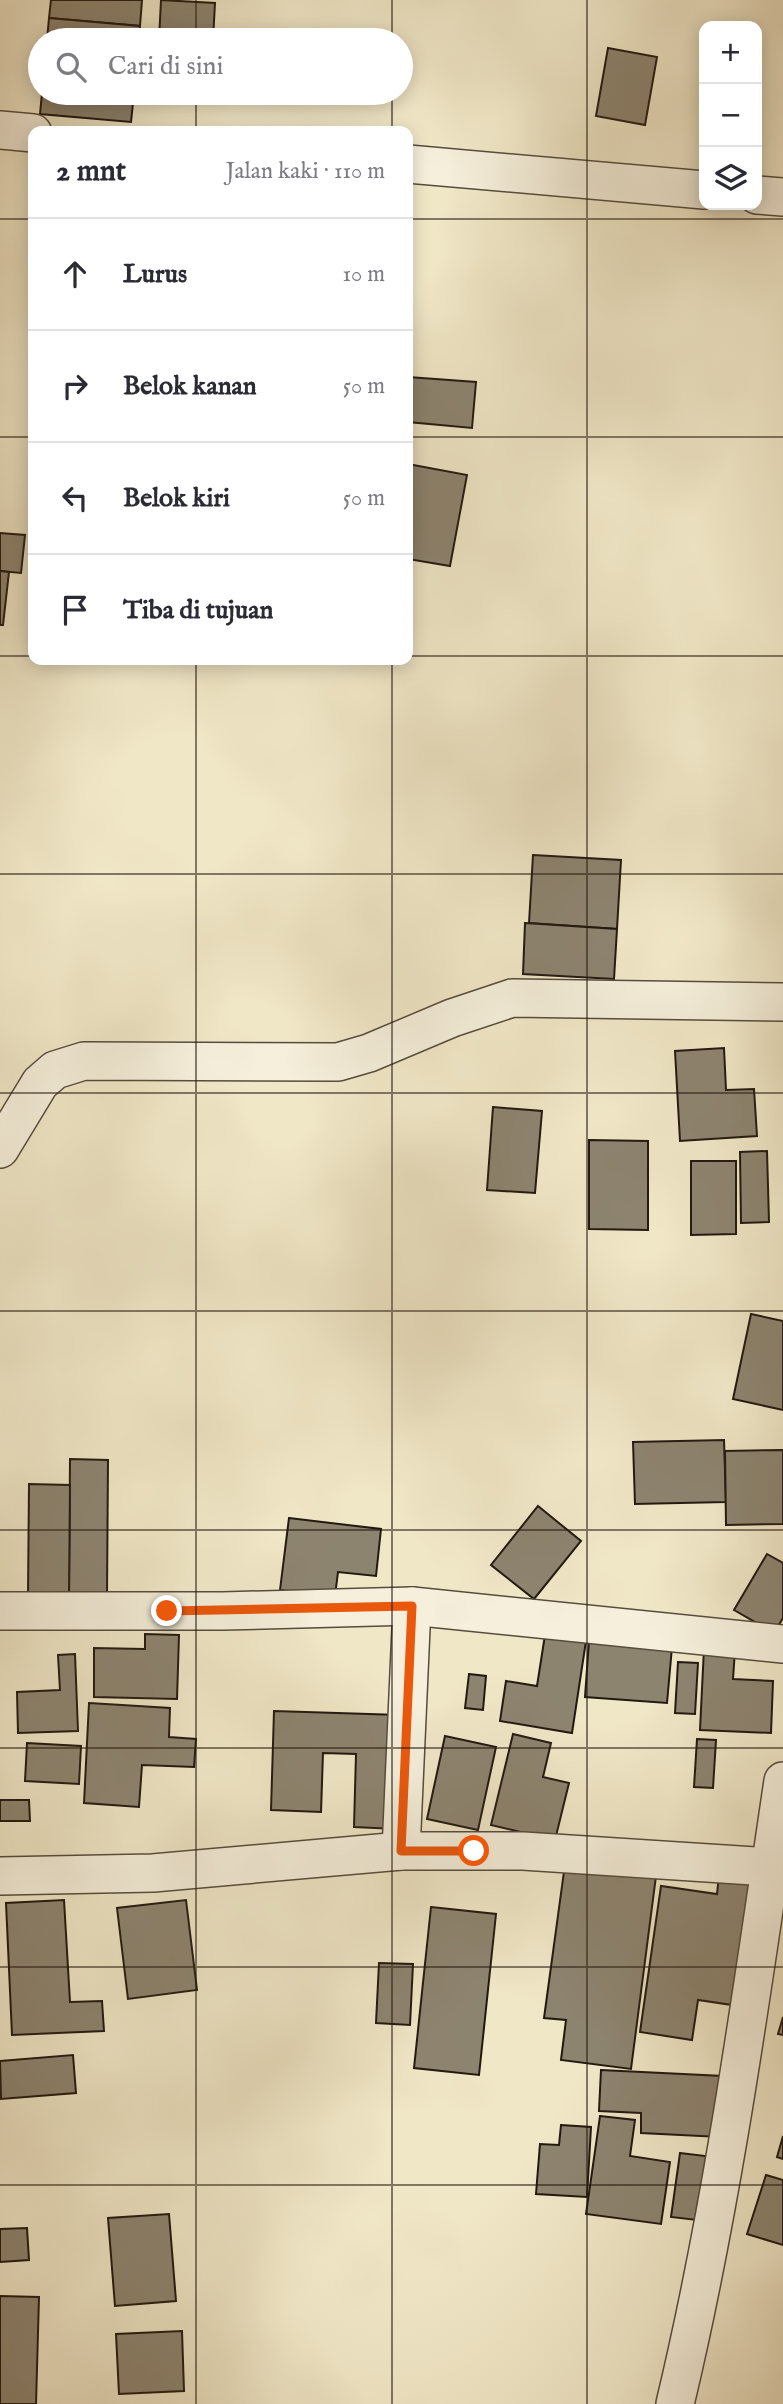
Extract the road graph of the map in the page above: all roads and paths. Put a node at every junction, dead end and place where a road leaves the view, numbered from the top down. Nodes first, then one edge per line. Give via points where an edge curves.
1 (0, 130) edge
2 (28, 133) edge
3 (413, 164) edge
4 (699, 191) edge
5 (762, 195) edge
6 (783, 197) edge
7 (783, 1002) edge
8 (0, 1149) edge
9 (412, 1606) junction
10 (0, 1611) edge
11 (783, 1644) edge
12 (783, 1781) edge
13 (401, 1851) junction
14 (770, 1867) junction
15 (0, 1875) edge
16 (675, 2404) edge

1 - 2 street
3 - 4 street
5 - 6 street
7 - 8 street via 512,998 338,1062 84,1061 55,1070 40,1083
9 - 10 street
9 - 11 street
9 - 13 street
12 - 14 street
13 - 14 street via 523,1851
13 - 15 street via 153,1873
14 - 16 street via 730,2122

